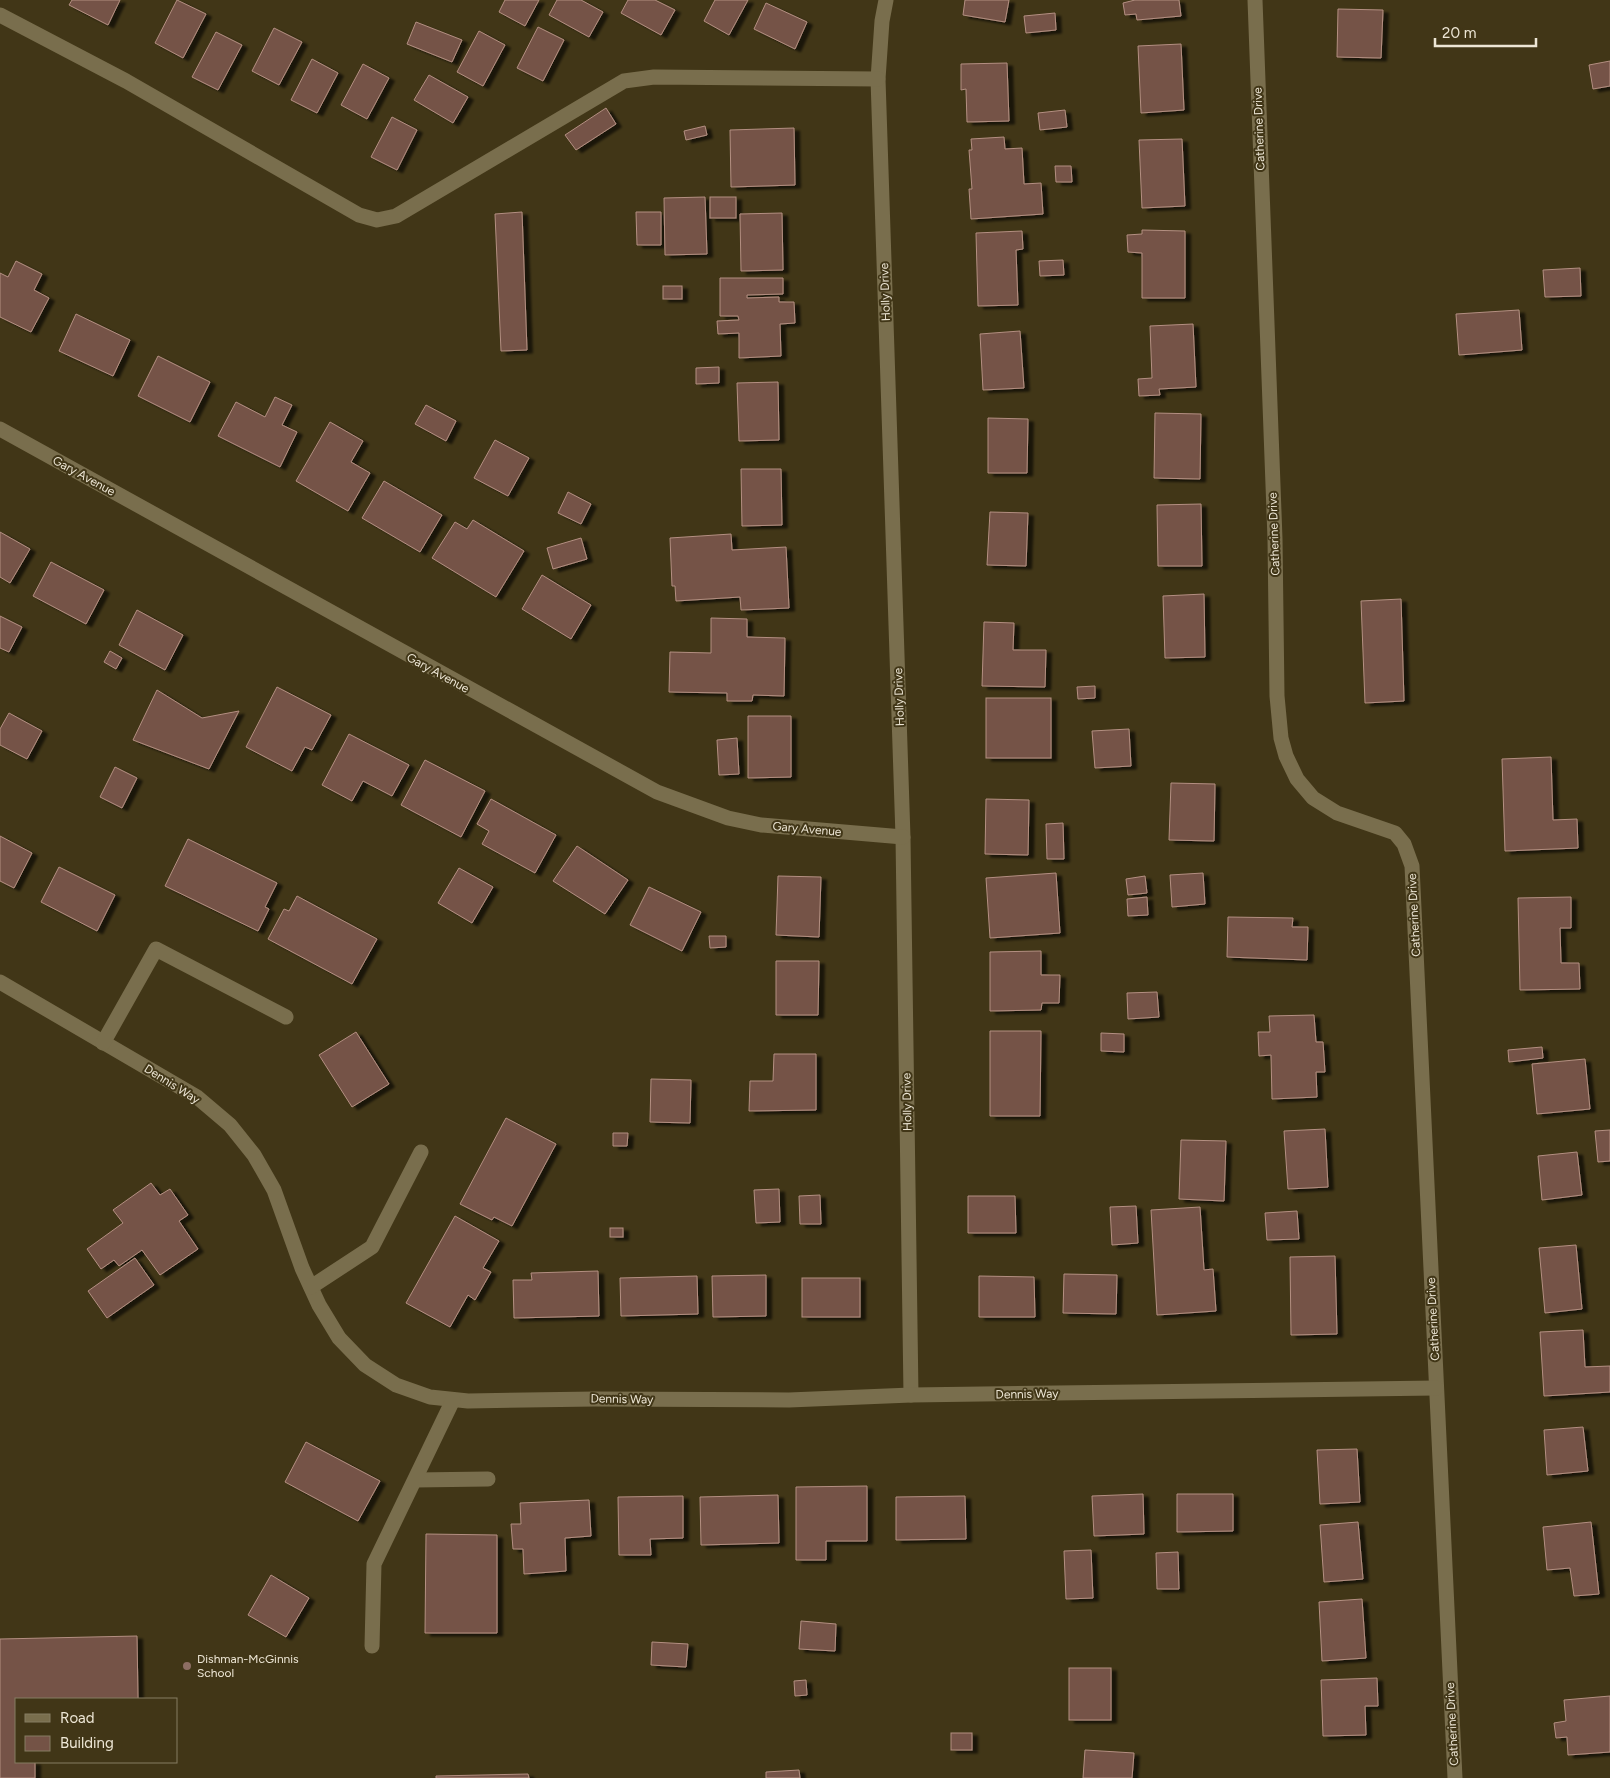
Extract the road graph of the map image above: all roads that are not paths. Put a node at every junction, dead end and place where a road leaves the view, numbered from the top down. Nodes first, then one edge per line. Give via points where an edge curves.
1 (886, 0) edge
2 (1255, 0) edge
3 (0, 15) edge
4 (878, 79) junction
5 (0, 429) edge
6 (903, 837) junction
7 (0, 982) edge
8 (286, 1017) dead end
9 (103, 1043) junction
10 (421, 1152) dead end
11 (311, 1287) junction
12 (1436, 1388) junction
13 (911, 1395) junction
14 (453, 1400) junction
15 (488, 1479) dead end
16 (416, 1480) junction
17 (372, 1646) dead end
18 (1455, 1778) edge

1 - 4 street, Holly Drive
2 - 12 street, Catherine Drive via 1275,539 1277,696 1281,738 1297,779 1313,798 1330,810 1396,834 1404,844 1412,866
3 - 4 street via 126,81 359,215 377,220 396,216 624,81 654,77
4 - 6 street, Holly Drive
5 - 6 street, Gary Avenue via 657,792 728,818 761,825
6 - 13 street, Holly Drive
7 - 9 street, Dennis Way
8 - 9 street via 156,949
9 - 11 street, Dennis Way via 197,1098 230,1125 254,1155 274,1190
10 - 11 street via 372,1247
11 - 14 street, Dennis Way via 339,1338 365,1365 396,1385 430,1397
12 - 13 street, Dennis Way
12 - 18 street, Catherine Drive
13 - 14 street, Dennis Way via 789,1400
14 - 16 street
15 - 16 street
16 - 17 street via 374,1564

